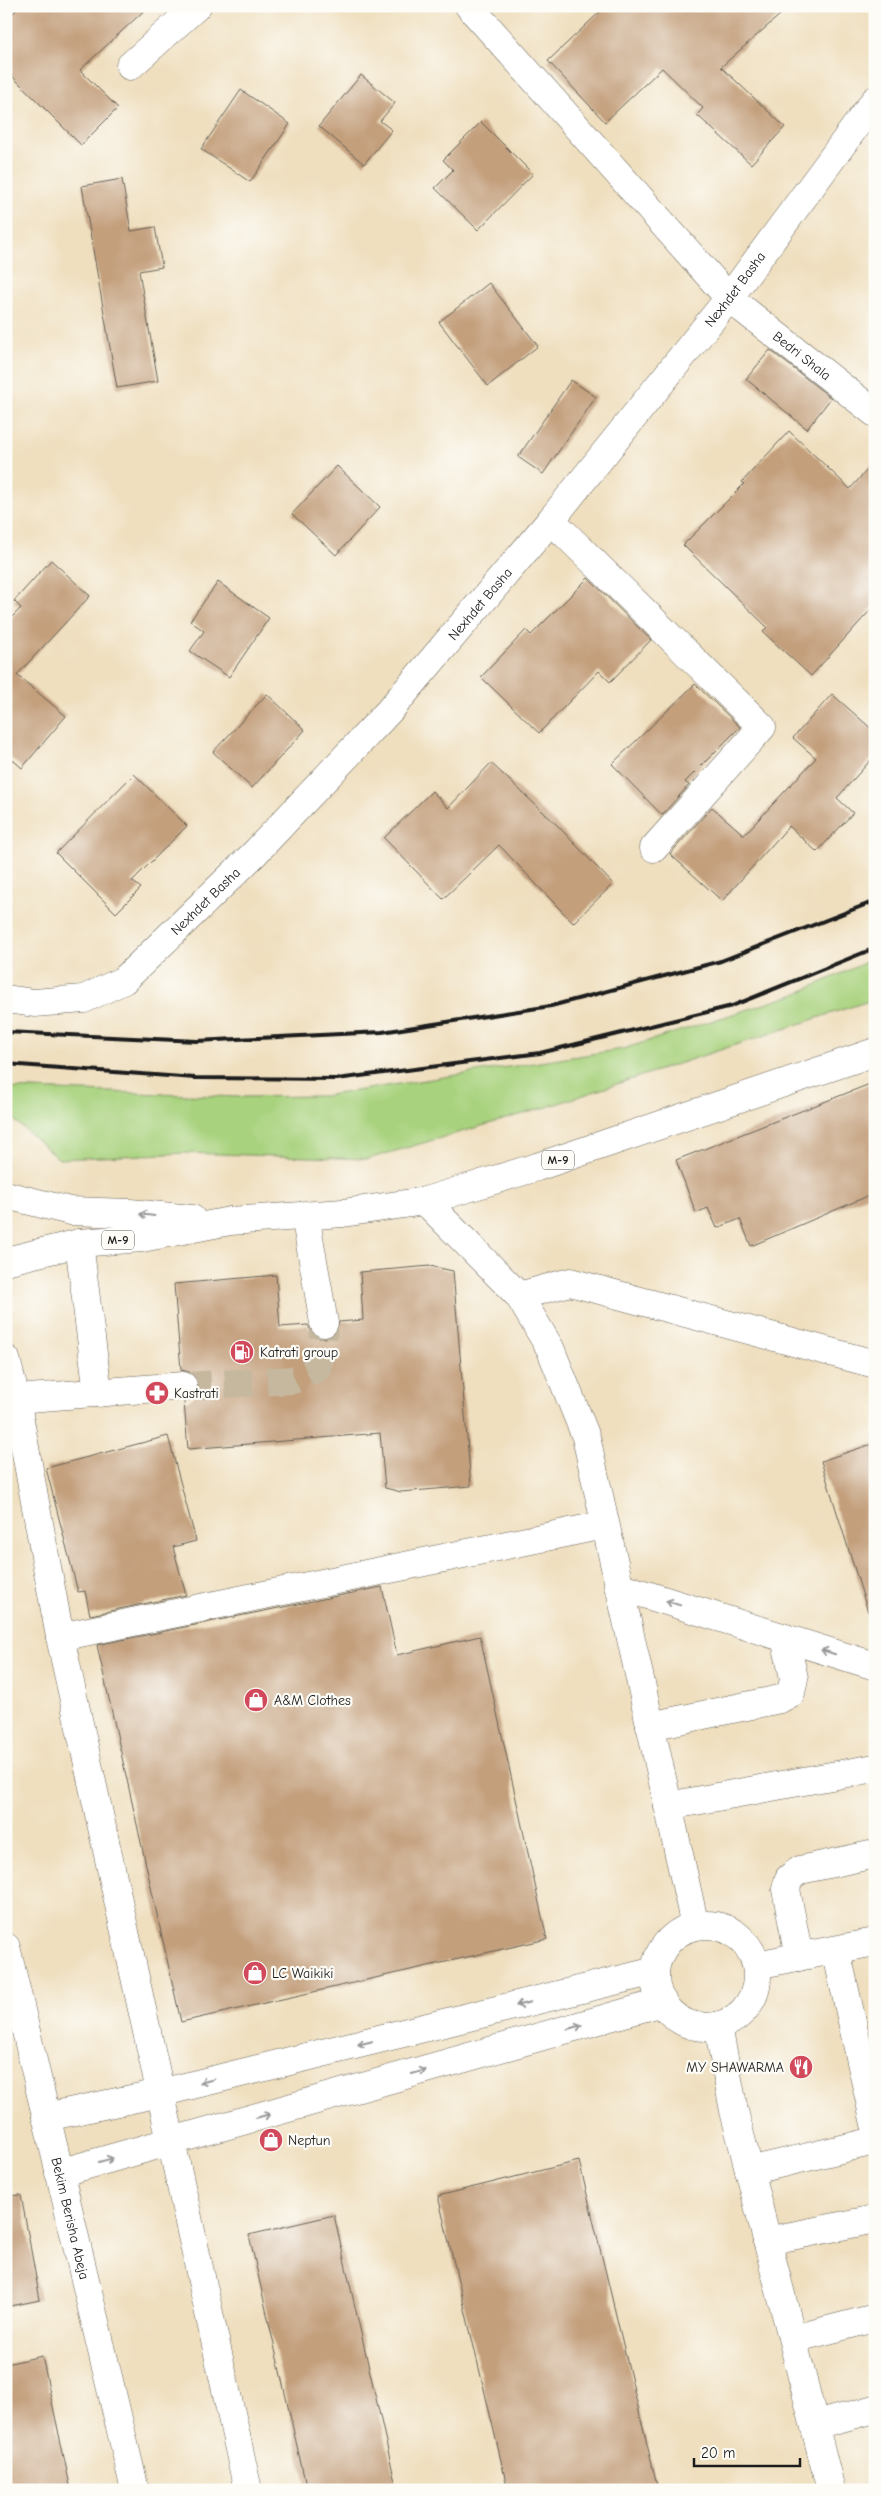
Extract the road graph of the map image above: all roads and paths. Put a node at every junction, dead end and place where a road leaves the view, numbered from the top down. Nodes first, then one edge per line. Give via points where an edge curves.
1 (197, 6) edge
2 (469, 6) edge
3 (130, 66) dead end
4 (875, 100) edge
5 (729, 298) junction
6 (875, 413) edge
7 (551, 520) junction
8 (654, 848) dead end
9 (6, 999) edge
10 (875, 1052) edge
11 (6, 1195) edge
12 (425, 1201) junction
13 (305, 1215) junction
14 (230, 1221) junction
15 (79, 1243) junction
16 (6, 1261) edge
17 (519, 1296) junction
18 (324, 1323) tunnel mouth
19 (6, 1359) edge
20 (875, 1364) edge
21 (183, 1386) tunnel mouth
22 (98, 1393) junction
23 (16, 1399) junction
24 (604, 1524) junction
25 (618, 1586) junction
26 (60, 1637) junction
27 (785, 1638) junction
28 (875, 1666) edge
29 (650, 1726) junction
30 (875, 1768) edge
31 (668, 1806) junction
32 (875, 1854) edge
33 (696, 1926) junction
34 (875, 1942) edge
35 (6, 1948) edge
36 (836, 1950) junction
37 (799, 1957) junction
38 (756, 1965) junction
39 (655, 1971) junction
40 (663, 2002) junction
41 (718, 2026) junction
42 (17, 2040) edge
43 (160, 2093) junction
44 (46, 2117) junction
45 (875, 2124) edge
46 (875, 2141) edge
47 (172, 2142) junction
48 (749, 2171) junction
49 (59, 2173) junction
50 (875, 2219) edge
51 (767, 2241) junction
52 (875, 2318) edge
53 (793, 2339) junction
54 (875, 2410) edge
55 (815, 2425) junction
56 (135, 2490) edge
57 (248, 2490) edge
58 (831, 2490) edge

1 - 3 street
2 - 5 street, Bedri Shala
4 - 5 street, Nexhdet Basha
5 - 6 street, Bedri Shala
5 - 7 street, Nexhdet Basha
7 - 8 street via 762,727
7 - 9 street, Nexhdet Basha via 389,711 254,854 124,980 84,999 34,1003
10 - 12 street, M-9 via 537,1167
14 -> 11 street, M-9 via 70,1211
12 - 13 street, M-9
12 - 17 street
13 - 14 street, M-9
13 - 18 street
14 - 15 street, M-9 via 142,1238
15 - 16 street, M-9
15 - 22 street
17 - 20 street via 570,1282
17 - 24 street via 550,1348 586,1437
19 - 23 street
21 - 22 street
22 - 23 street
23 - 26 street
24 - 25 street
24 - 26 street
27 -> 25 street
25 - 29 street
26 - 43 street
28 -> 27 street
27 - 29 street via 794,1678 791,1693 780,1699
29 - 31 street
30 - 31 street
31 - 33 street
32 - 37 street via 800,1870 789,1878 786,1889
33 - 38 street via 726,1929 740,1938
33 - 39 street via 680,1932 669,1942
34 - 36 street
35 - 42 street, Bekim Berisha Abeja
36 - 37 street
36 - 45 street
37 - 38 street
38 - 41 street via 757,1981 753,1996 744,2010
39 - 40 street
39 -> 43 street
40 - 41 street via 672,2015 686,2023
47 -> 40 street
41 - 48 street
42 - 44 street, Bekim Berisha Abeja
43 - 44 street
43 - 47 street
44 - 49 street, Bekim Berisha Abeja
46 - 48 street
49 -> 47 street
47 - 57 street
48 - 51 street
49 - 56 street, Bekim Berisha Abeja
50 - 51 street
51 - 53 street
52 - 53 street
53 - 55 street
54 - 55 street
55 - 58 street

